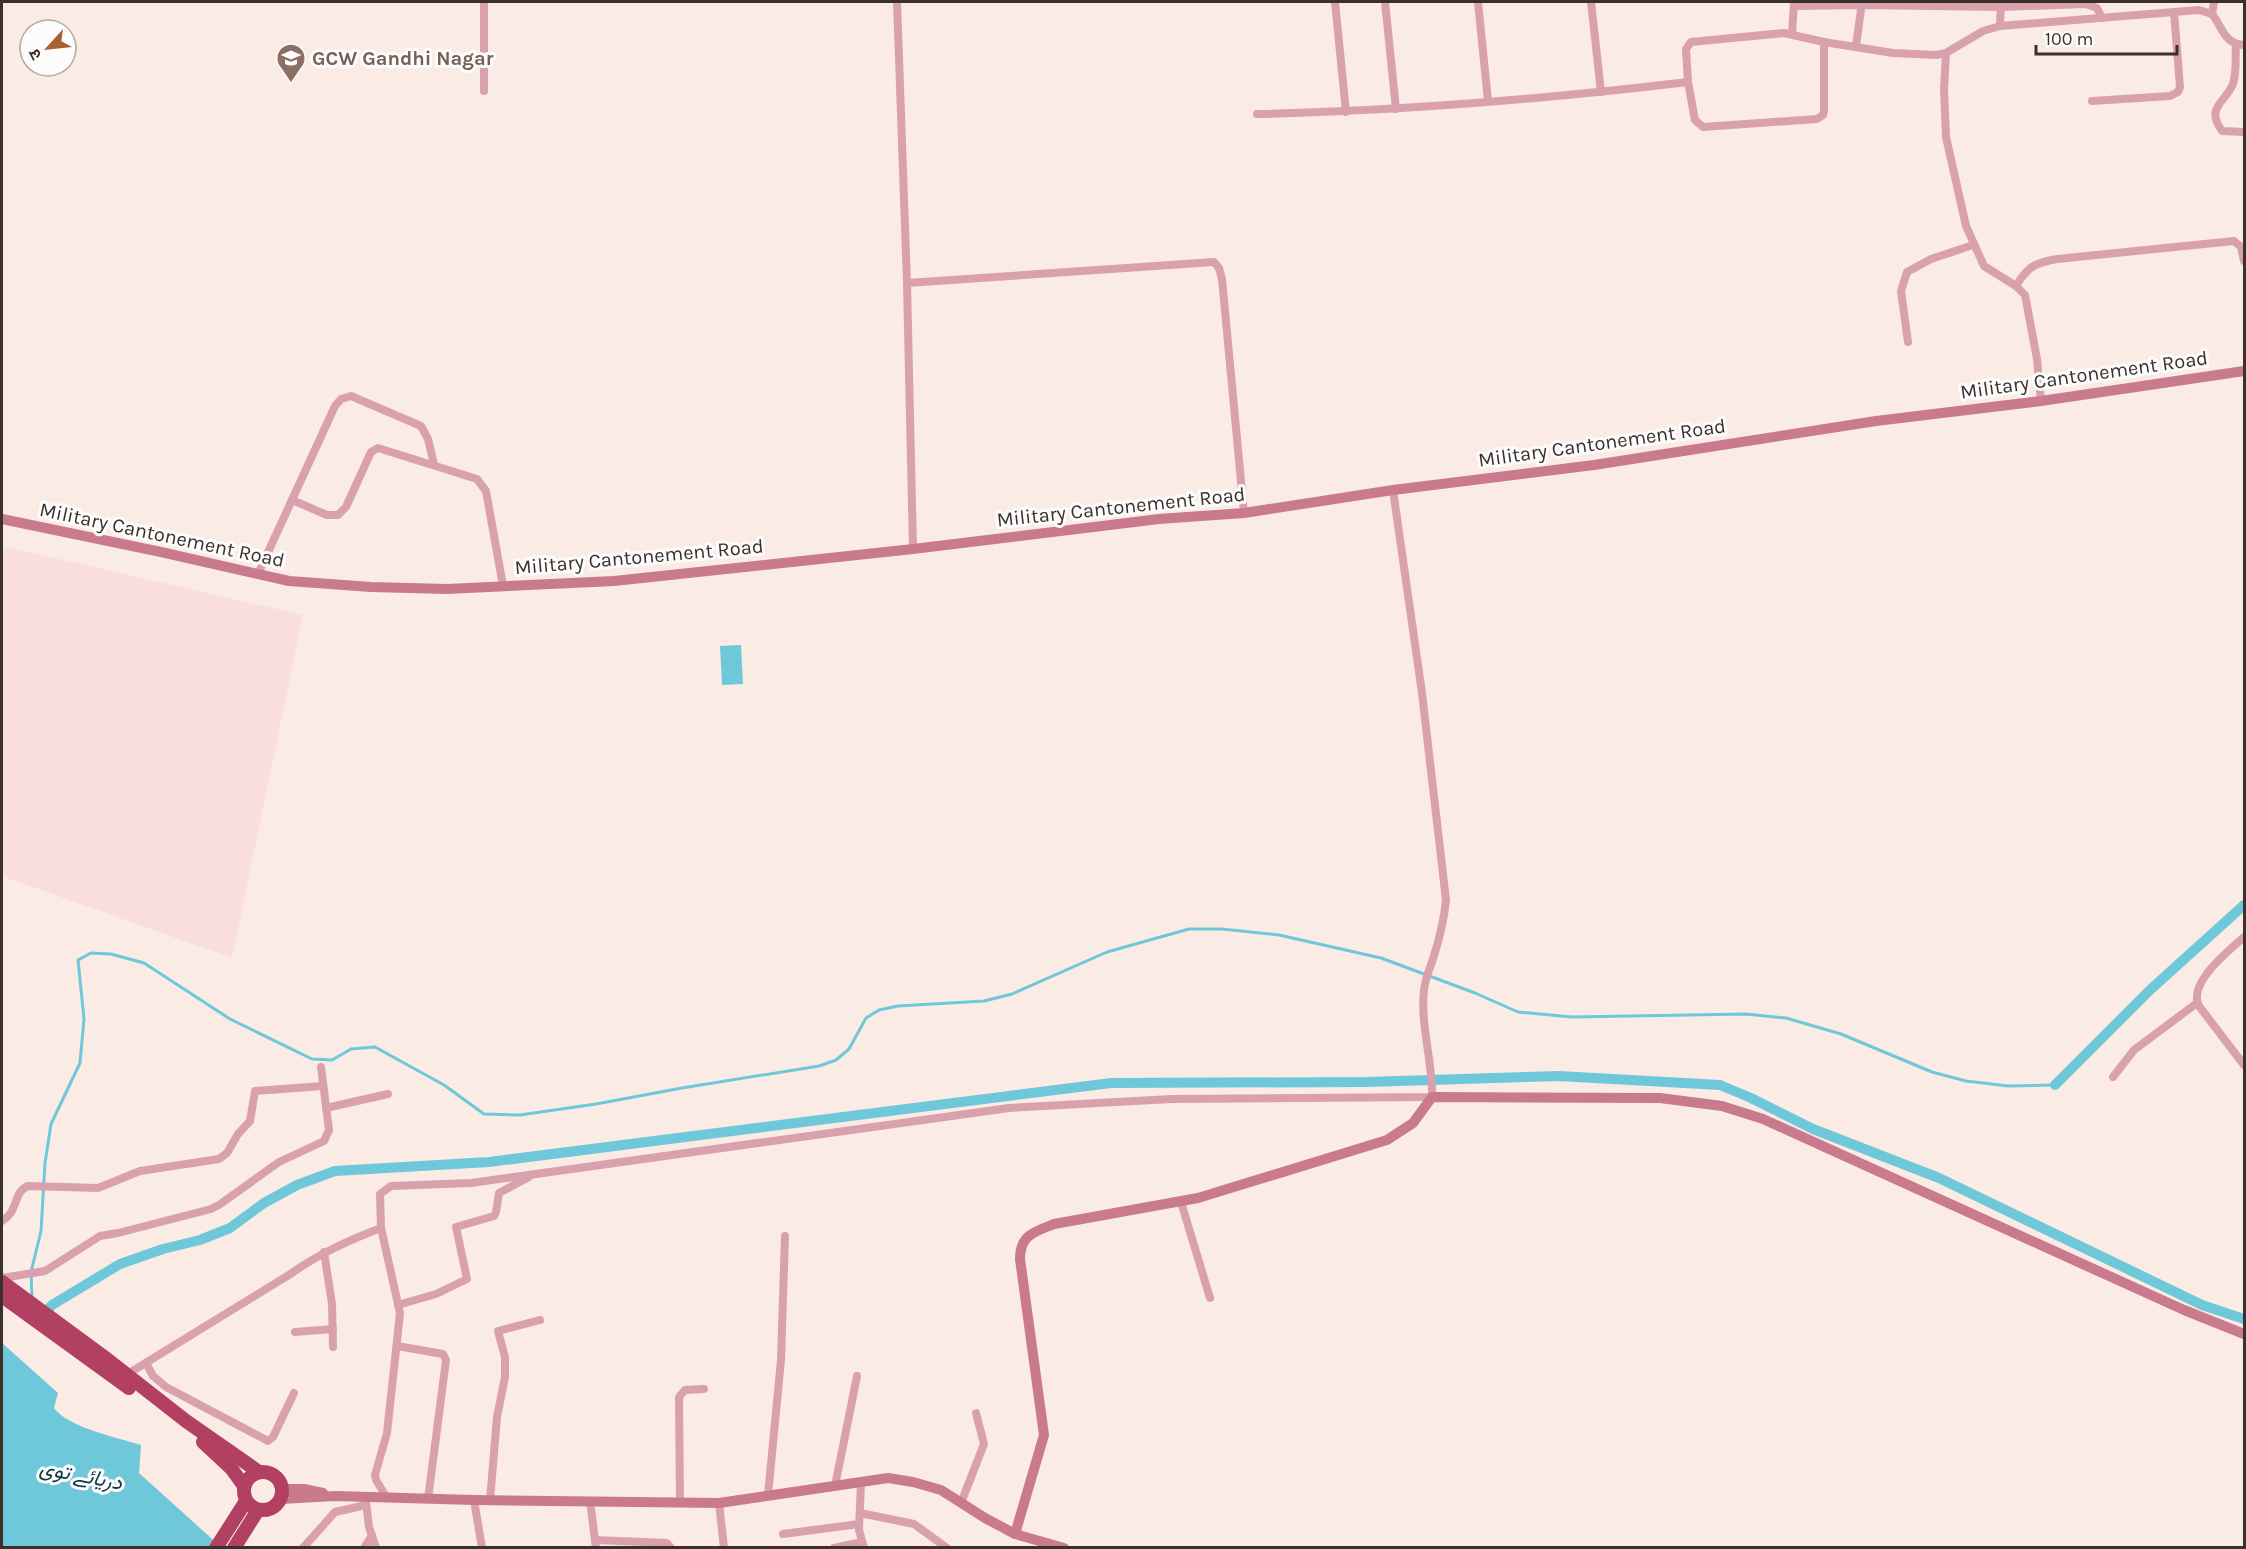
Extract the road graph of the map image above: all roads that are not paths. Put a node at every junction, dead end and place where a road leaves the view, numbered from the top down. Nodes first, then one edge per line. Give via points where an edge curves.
1 (484, 2) edge
2 (897, 2) edge
3 (1335, 2) edge
4 (1385, 2) edge
5 (1478, 2) edge
6 (1591, 2) edge
7 (2214, 2) edge
8 (1862, 3) edge
9 (1936, 3) edge
10 (1794, 4) edge
11 (2001, 4) edge
12 (2174, 12) junction
13 (2212, 14) junction
14 (2102, 18) junction
15 (2000, 26) junction
16 (1792, 34) junction
17 (1824, 42) junction
18 (2240, 45) edge
19 (1856, 46) junction
20 (1947, 53) junction
21 (1688, 82) junction
22 (484, 91) dead end
23 (1600, 92) junction
24 (1488, 101) junction
25 (2092, 101) dead end
26 (1396, 109) junction
27 (1346, 112) junction
28 (1257, 114) dead end
29 (2244, 132) edge
30 (1973, 245) junction
31 (2244, 261) edge
32 (907, 283) junction
33 (2016, 286) junction
34 (1908, 342) dead end
35 (2244, 371) edge
36 (2041, 401) junction
37 (434, 464) junction
38 (1393, 490) junction
39 (292, 500) junction
40 (1244, 513) junction
41 (2, 519) edge
42 (913, 549) junction
43 (258, 574) junction
44 (503, 586) junction
45 (2244, 937) edge
46 (2197, 1002) junction
47 (2244, 1065) edge
48 (321, 1067) dead end
49 (2113, 1077) dead end
50 (323, 1086) junction
51 (1432, 1092) junction
52 (388, 1094) dead end
53 (326, 1108) junction
54 (536, 1173) junction
55 (1181, 1202) junction
56 (2, 1221) edge
57 (381, 1228) junction
58 (785, 1236) dead end
59 (324, 1252) junction
60 (2, 1280) edge
61 (8, 1296) edge
62 (1210, 1298) dead end
63 (398, 1305) junction
64 (540, 1320) dead end
65 (333, 1329) junction
66 (295, 1332) dead end
67 (2244, 1334) edge
68 (396, 1346) junction
69 (333, 1347) dead end
70 (146, 1363) junction
71 (105, 1365) junction
72 (126, 1375) junction
73 (857, 1376) dead end
74 (704, 1389) dead end
75 (294, 1393) dead end
76 (976, 1413) dead end
77 (260, 1472) junction
78 (861, 1482) junction
79 (244, 1486) junction
80 (835, 1486) junction
81 (282, 1494) junction
82 (768, 1495) junction
83 (387, 1498) junction
84 (428, 1499) junction
85 (474, 1500) junction
86 (490, 1500) junction
87 (246, 1501) junction
88 (366, 1501) junction
89 (590, 1501) junction
90 (680, 1503) junction
91 (719, 1503) junction
92 (961, 1503) junction
93 (258, 1510) junction
94 (860, 1513) junction
95 (859, 1524) junction
96 (783, 1534) dead end
97 (1015, 1534) junction
98 (372, 1535) junction
99 (596, 1544) edge
100 (1037, 1544) edge
101 (863, 1545) edge
102 (216, 1548) edge
103 (234, 1548) edge
104 (303, 1548) edge
105 (364, 1548) edge
106 (376, 1548) edge
107 (482, 1548) edge
108 (672, 1548) edge
109 (724, 1548) edge
110 (834, 1548) edge
111 (947, 1548) edge
112 (1064, 1548) edge

1 - 22 street
2 - 32 street
3 - 27 street
4 - 26 street
5 - 24 street
6 - 23 street
7 - 13 street
8 - 9 street
8 - 10 street
8 - 19 street
9 - 11 street
10 - 16 street
11 - 14 street via 2086,4 2097,8
11 - 15 street
12 - 13 street via 2199,10
12 - 14 street
12 - 25 street via 2178,92 2170,96
13 - 18 street via 2224,36
14 - 15 street
15 - 20 street via 1983,31
16 - 17 street
16 - 21 street via 1691,42 1686,49
17 - 19 street
17 - 21 street via 1824,111 1817,119 1703,127 1695,120
18 - 29 street via 2233,82 2216,114 2222,131
19 - 20 street via 1893,53
20 - 30 street via 1946,137
21 - 23 street
23 - 24 street
24 - 26 street
26 - 27 street
27 - 28 street
30 - 33 street via 1984,266
30 - 34 street via 1906,272 1901,291
31 - 33 street via 2241,246 2234,241 2057,259 2032,266
32 - 40 street via 1214,262 1222,279
32 - 42 street
33 - 36 street via 2028,302
35 - 36 main road, Military Cantonement Road
36 - 38 main road, Military Cantonement Road
37 - 39 street via 378,448 371,452 346,507 338,515 327,515
37 - 39 street via 421,426 347,396 335,406
37 - 44 street via 477,479 484,486
38 - 40 main road, Military Cantonement Road
38 - 51 street via 1446,900 1425,981
39 - 43 street
40 - 42 main road, Military Cantonement Road via 1158,519
41 - 43 main road, Military Cantonement Road
42 - 44 main road, Military Cantonement Road via 615,581
43 - 44 main road, Military Cantonement Road via 289,581 371,587
45 - 46 street via 2209,971
46 - 47 street
46 - 49 street via 2134,1050
48 - 50 street
50 - 53 street
50 - 56 street via 255,1091 250,1121 219,1159 140,1171 98,1188 28,1186 21,1190 13,1211
51 - 54 street via 1009,1108
51 - 55 main road via 1413,1123 1387,1140
51 - 67 main road via 1660,1098 1740,1110 2184,1311
52 - 53 street
53 - 60 street via 328,1130 324,1141 279,1162 219,1205 100,1236 45,1271
54 - 57 street via 471,1182 391,1186 380,1194
54 - 63 street via 499,1193 494,1215 456,1227 467,1279 436,1294
55 - 62 street
55 - 97 main road via 1054,1224 1034,1232 1020,1247 1044,1435
57 - 59 street
57 - 63 street
58 - 82 street via 781,1360
59 - 65 street
59 - 70 street
60 - 61 highway
61 - 71 highway
63 - 68 street
64 - 86 street via 498,1331 505,1357 505,1377 497,1417
65 - 66 street
65 - 69 street
68 - 83 street via 387,1433 375,1475
68 - 84 street via 443,1354 446,1360
70 - 72 street
70 - 75 street via 166,1387 268,1441
71 - 72 highway
71 - 79 highway via 215,1452
72 - 77 highway
73 - 80 street
74 - 90 street via 685,1390 679,1397
76 - 92 street via 984,1444
77 - 79 highway via 248,1478
77 - 81 highway via 272,1473
78 - 80 main road
78 - 92 main road via 888,1478 913,1482 941,1490
78 - 94 street
79 - 87 highway
80 - 82 main road
81 - 88 main road via 304,1489
81 - 93 highway via 270,1509
82 - 91 main road
83 - 84 main road
83 - 88 main road
84 - 85 main road
85 - 86 main road
85 - 107 street
86 - 89 main road
87 - 93 highway
87 - 102 highway
88 - 98 street
88 - 104 street via 335,1512
89 - 90 main road
89 - 99 street
90 - 91 main road
91 - 109 street
92 - 97 main road
93 - 103 highway
94 - 95 street
94 - 111 street via 914,1524
95 - 96 street
95 - 101 street
97 - 100 main road
98 - 105 street
98 - 106 street
99 - 108 street via 667,1543
100 - 112 main road
101 - 110 street

